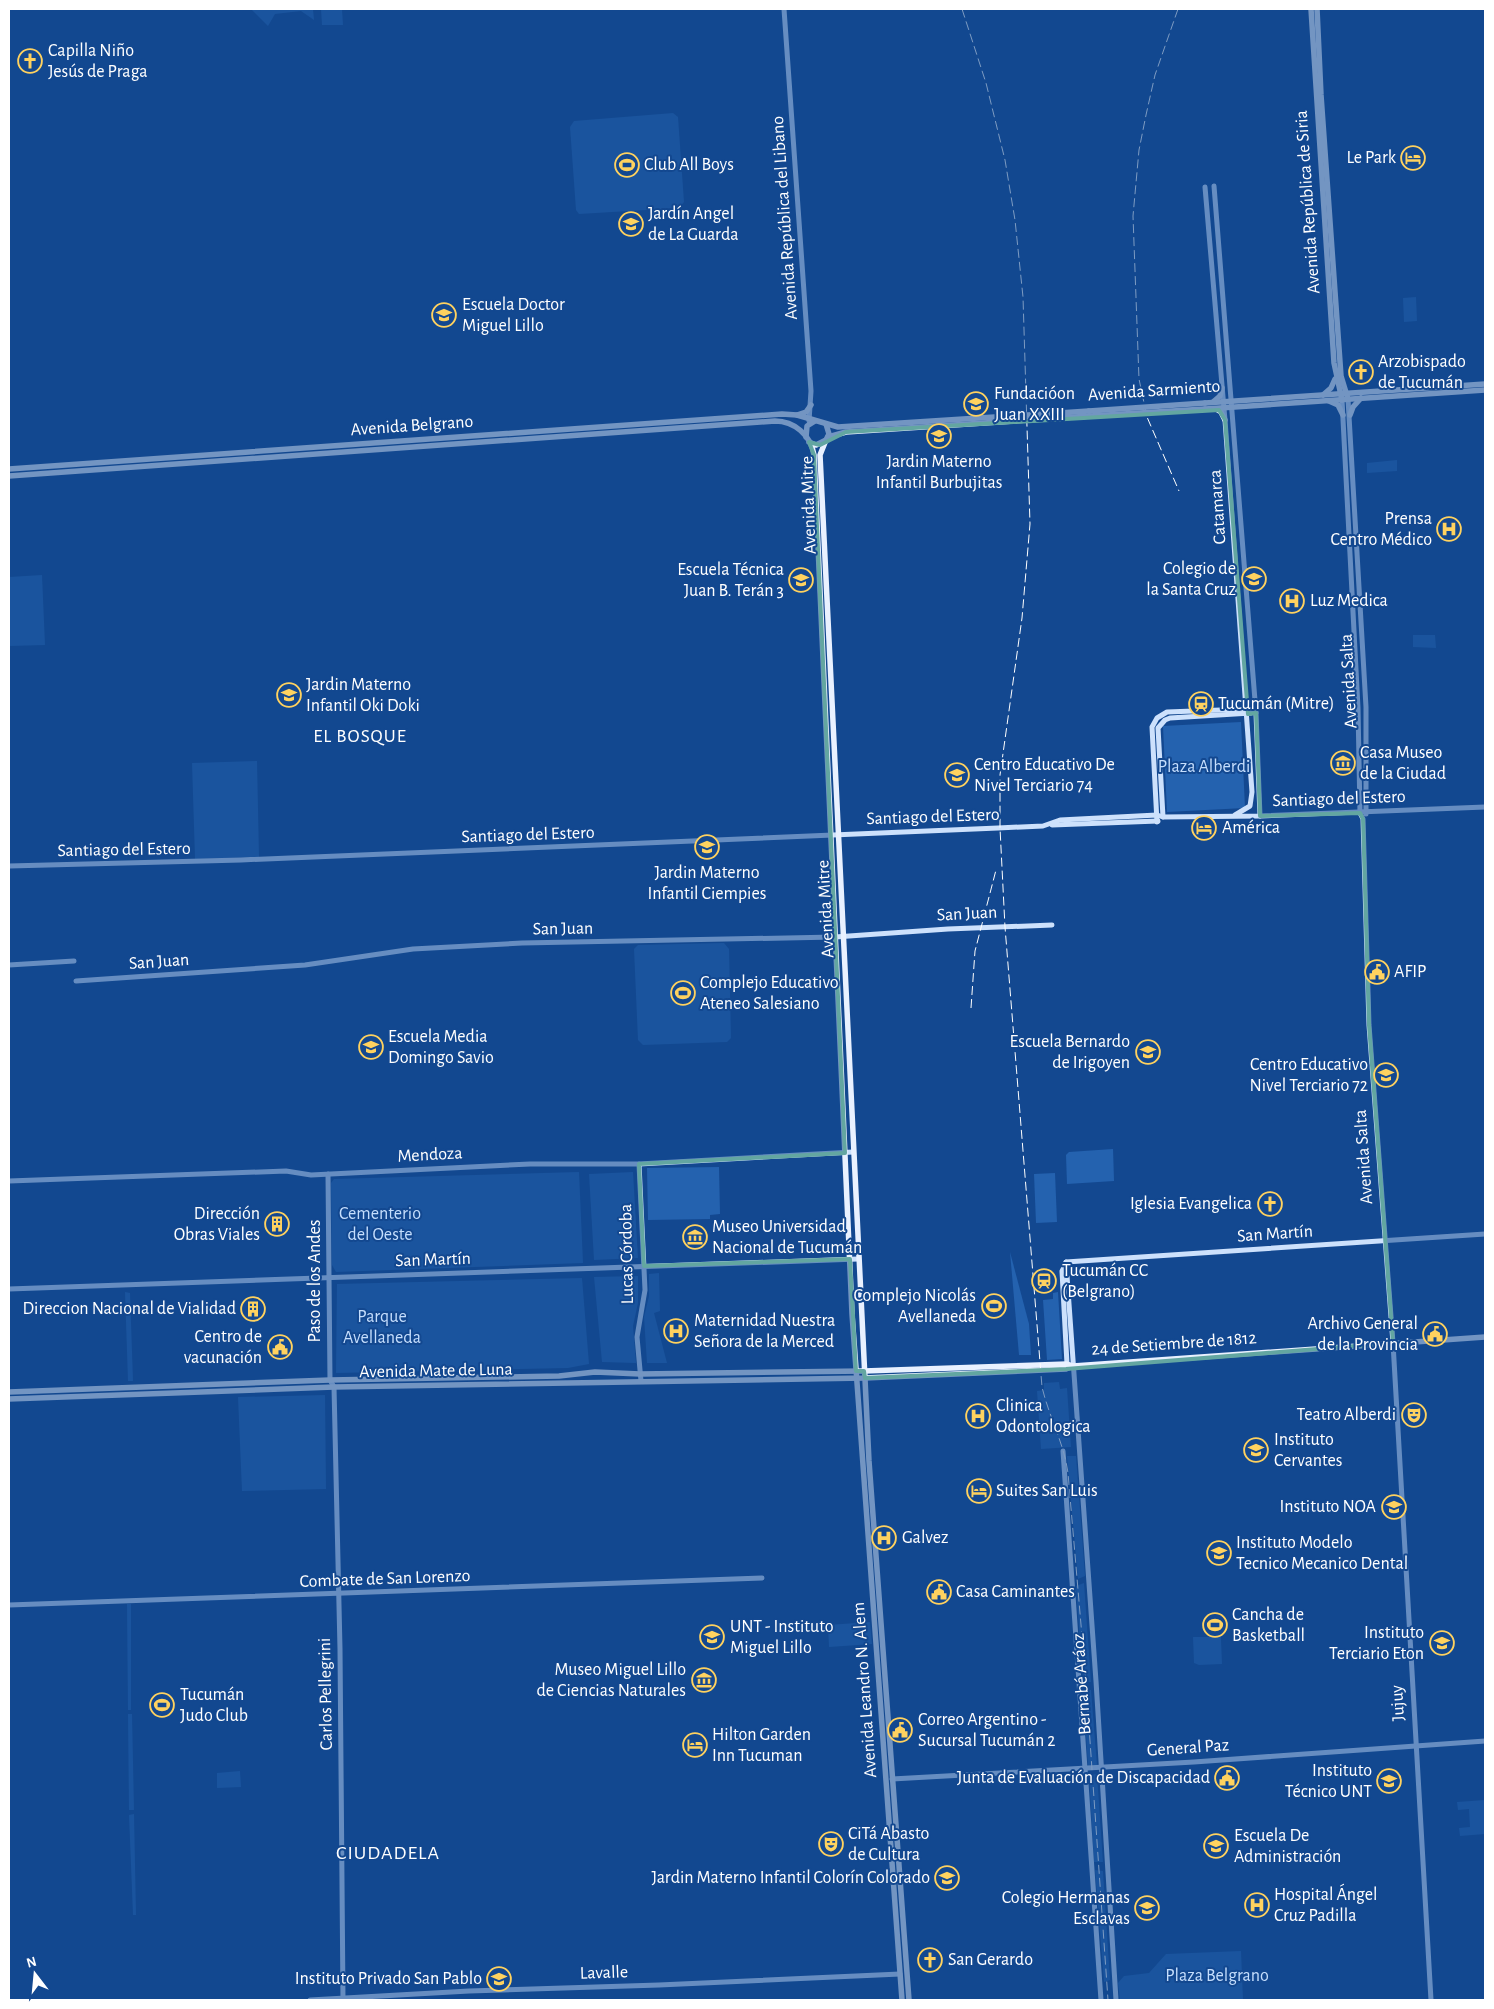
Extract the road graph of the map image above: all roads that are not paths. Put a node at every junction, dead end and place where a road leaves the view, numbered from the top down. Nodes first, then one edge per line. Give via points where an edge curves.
1 (784, 9) edge
2 (1311, 9) edge
3 (1317, 9) edge
4 (1204, 186) dead end
5 (1214, 186) dead end
6 (1338, 375) junction
7 (1485, 384) edge
8 (1222, 388) junction
9 (1485, 390) edge
10 (1357, 392) junction
11 (1342, 393) junction
12 (1324, 398) junction
13 (1361, 398) junction
14 (1345, 400) junction
15 (1224, 404) junction
16 (1231, 404) junction
17 (811, 405) junction
18 (1208, 406) junction
19 (1090, 414) junction
20 (797, 415) junction
21 (1347, 415) junction
22 (812, 420) junction
23 (1225, 420) junction
24 (826, 424) junction
25 (827, 439) junction
26 (807, 440) junction
27 (9, 469) edge
28 (9, 476) edge
29 (1248, 711) junction
30 (1256, 713) junction
31 (1485, 807) edge
32 (1367, 812) junction
33 (1360, 813) junction
34 (1157, 815) junction
35 (1234, 816) junction
36 (1260, 816) junction
37 (1163, 817) junction
38 (1363, 819) junction
39 (1157, 822) junction
40 (1049, 824) junction
41 (834, 835) junction
42 (9, 866) edge
43 (1052, 925) dead end
44 (843, 936) junction
45 (835, 937) junction
46 (74, 961) dead end
47 (9, 965) edge
48 (76, 981) dead end
49 (853, 1152) junction
50 (845, 1153) junction
51 (639, 1164) junction
52 (328, 1174) junction
53 (9, 1181) edge
54 (1485, 1234) edge
55 (1385, 1240) junction
56 (850, 1259) junction
57 (858, 1259) junction
58 (1066, 1262) joint
59 (644, 1266) junction
60 (329, 1277) junction
61 (9, 1288) edge
62 (1485, 1337) edge
63 (1393, 1343) junction
64 (855, 1353) junction
65 (864, 1354) junction
66 (1070, 1365) junction
67 (834, 1371) junction
68 (856, 1371) junction
69 (864, 1371) junction
70 (879, 1371) junction
71 (641, 1377) junction
72 (841, 1378) junction
73 (857, 1378) junction
74 (865, 1378) junction
75 (879, 1378) junction
76 (330, 1380) junction
77 (334, 1387) junction
78 (865, 1390) junction
79 (9, 1392) edge
80 (858, 1392) junction
81 (9, 1399) edge
82 (1063, 1451) dead end
83 (762, 1578) dead end
84 (338, 1595) junction
85 (9, 1605) edge
86 (1485, 1740) edge
87 (1415, 1745) junction
88 (1101, 1767) junction
89 (1084, 1768) junction
90 (892, 1779) junction
91 (900, 1974) junction
92 (343, 1999) edge
93 (310, 2000) edge
94 (902, 2000) edge
95 (909, 2000) edge
96 (1101, 2000) edge
97 (1116, 2000) edge
98 (1431, 2000) edge

1 - 17 street, Avenida República del Libano
2 - 6 main road, Avenida República de Siria
3 - 6 main road, Avenida República de Siria
4 - 8 street, Catamarca
5 - 16 street, Catamarca
6 - 10 main road via 1348,388
6 - 11 main road, Avenida República de Siria
6 - 12 main road
7 - 10 main road, Avenida Sarmiento
8 - 15 street, Catamarca
8 - 18 main road via 1218,399
9 - 13 main road, Avenida Sarmiento
10 - 11 main road, Avenida Sarmiento
11 - 12 main road, Avenida Sarmiento
11 - 14 main road, Avenida Salta
12 - 14 main road, Avenida Sarmiento
12 - 16 main road, Avenida Sarmiento
12 - 21 main road via 1338,405
13 - 14 main road, Avenida Sarmiento
13 - 21 main road
14 - 21 street, Avenida Salta
15 - 16 main road, Avenida Sarmiento
15 - 18 main road, Avenida Sarmiento
15 - 23 street, Catamarca
16 - 30 street, Catamarca
17 - 20 main road via 806,412
17 - 22 street, Avenida República del Libano
18 - 19 main road, Avenida Sarmiento, bridge
18 - 23 main road via 1221,412
19 - 24 main road, Avenida Sarmiento via 847,426
19 - 25 main road, Avenida Sarmiento via 841,433
20 - 22 main road, Avenida Belgrano
20 - 27 main road, Avenida Belgrano via 711,418
21 - 32 street, Avenida Salta via 1366,707
21 - 33 street, Avenida Salta
22 - 24 main road
22 - 26 main road via 807,426
23 - 29 street, Catamarca
24 - 25 main road via 829,430
25 - 26 main road via 816,445
25 - 41 main road, Avenida Mitre via 820,455
26 - 28 main road, Avenida Belgrano via 794,425 775,421
26 - 41 main road, Avenida Mitre via 814,455
29 - 30 street
29 - 34 street via 1167,712 1157,718 1152,727
29 - 35 street, Catamarca via 1252,802
29 - 37 street via 1170,718 1160,723
30 - 36 street, Catamarca
31 - 32 street, Santiago del Estero
32 - 33 street, Santiago del Estero
32 - 38 street
33 - 36 street, Santiago del Estero
33 - 38 street, Avenida Salta
34 - 37 street, Santiago del Estero
34 - 39 street
34 - 40 street, Santiago del Estero via 1060,820
35 - 36 street, Santiago del Estero
35 - 37 street, Santiago del Estero
37 - 39 street
38 - 55 street, Avenida Salta via 1369,1025
39 - 40 street, Santiago del Estero
40 - 41 street, Santiago del Estero
41 - 42 street, Santiago del Estero via 240,860
41 - 44 main road, Avenida Mitre
41 - 45 main road, Avenida Mitre
43 - 44 street, San Juan
44 - 45 street, San Juan
44 - 49 main road, Avenida Mitre
45 - 48 street, San Juan via 419,948 305,965
45 - 50 main road, Avenida Mitre
46 - 47 street
49 - 50 street, Mendoza
49 - 57 main road, Avenida Mitre
50 - 51 street, Mendoza
50 - 56 main road, Avenida Mitre
51 - 52 street, Mendoza via 530,1164
51 - 59 street, Lucas Córdoba
52 - 53 street, Mendoza via 286,1171
52 - 60 street, Paso de los Andes
54 - 55 street, San Martín
55 - 58 street, San Martín
55 - 63 street, Avenida Salta
56 - 57 street, San Martín
56 - 59 street, San Martín
56 - 64 main road, Avenida Mitre
57 - 65 main road, Avenida Mitre
58 - 66 street, Bernabé Aráoz
59 - 60 street, San Martín
59 - 71 street, Lucas Córdoba via 644,1300 637,1338
60 - 61 street, San Martín
60 - 76 street, Paso de los Andes
62 - 63 main road, 24 de Setiembre de 1812
63 - 66 main road, 24 de Setiembre de 1812
63 - 87 street, Jujuy
64 - 67 main road via 852,1366
64 - 68 main road, Avenida Mitre
65 - 69 main road, Avenida Mitre
65 - 70 main road via 870,1366
66 - 70 main road, 24 de Setiembre de 1812
66 - 75 main road, 24 de Setiembre de 1812 via 1066,1369
66 - 88 street, Bernabé Aráoz
67 - 68 main road, Avenida Mate de Luna
67 - 71 main road, Avenida Mate de Luna
68 - 69 main road, Avenida Mate de Luna
68 - 73 main road, Avenida Mitre
69 - 70 main road, 24 de Setiembre de 1812
69 - 74 main road, Avenida Mitre
71 - 72 main road, Avenida Mate de Luna
71 - 76 main road, Avenida Mate de Luna via 595,1372 559,1376
71 - 77 main road, Avenida Mate de Luna
72 - 73 main road, Avenida Mate de Luna
72 - 80 main road via 854,1383
73 - 74 main road, Avenida Mate de Luna
73 - 80 main road, Avenida Leandro N. Alem
74 - 75 main road, 24 de Setiembre de 1812
74 - 78 main road, Avenida Leandro N. Alem
75 - 78 main road via 869,1382
76 - 77 street, Paso de los Andes
76 - 79 main road, Avenida Mate de Luna
77 - 81 main road, Avenida Mate de Luna
77 - 84 street, Carlos Pellegrini
78 - 90 main road, Avenida Leandro N. Alem
80 - 91 main road, Avenida Leandro N. Alem
82 - 89 street, Bernabé Aráoz
83 - 84 street, Combate de San Lorenzo
84 - 85 street, Combate de San Lorenzo
84 - 92 street, Carlos Pellegrini
86 - 87 street, General Paz
87 - 88 street, General Paz
87 - 98 street, Jujuy
88 - 89 street, General Paz
88 - 97 street, Bernabé Aráoz
89 - 90 street, General Paz
89 - 96 street, Bernabé Aráoz
90 - 95 main road, Avenida Leandro N. Alem
91 - 92 street, Lavalle
91 - 94 main road, Avenida Leandro N. Alem
92 - 93 street, Lavalle

